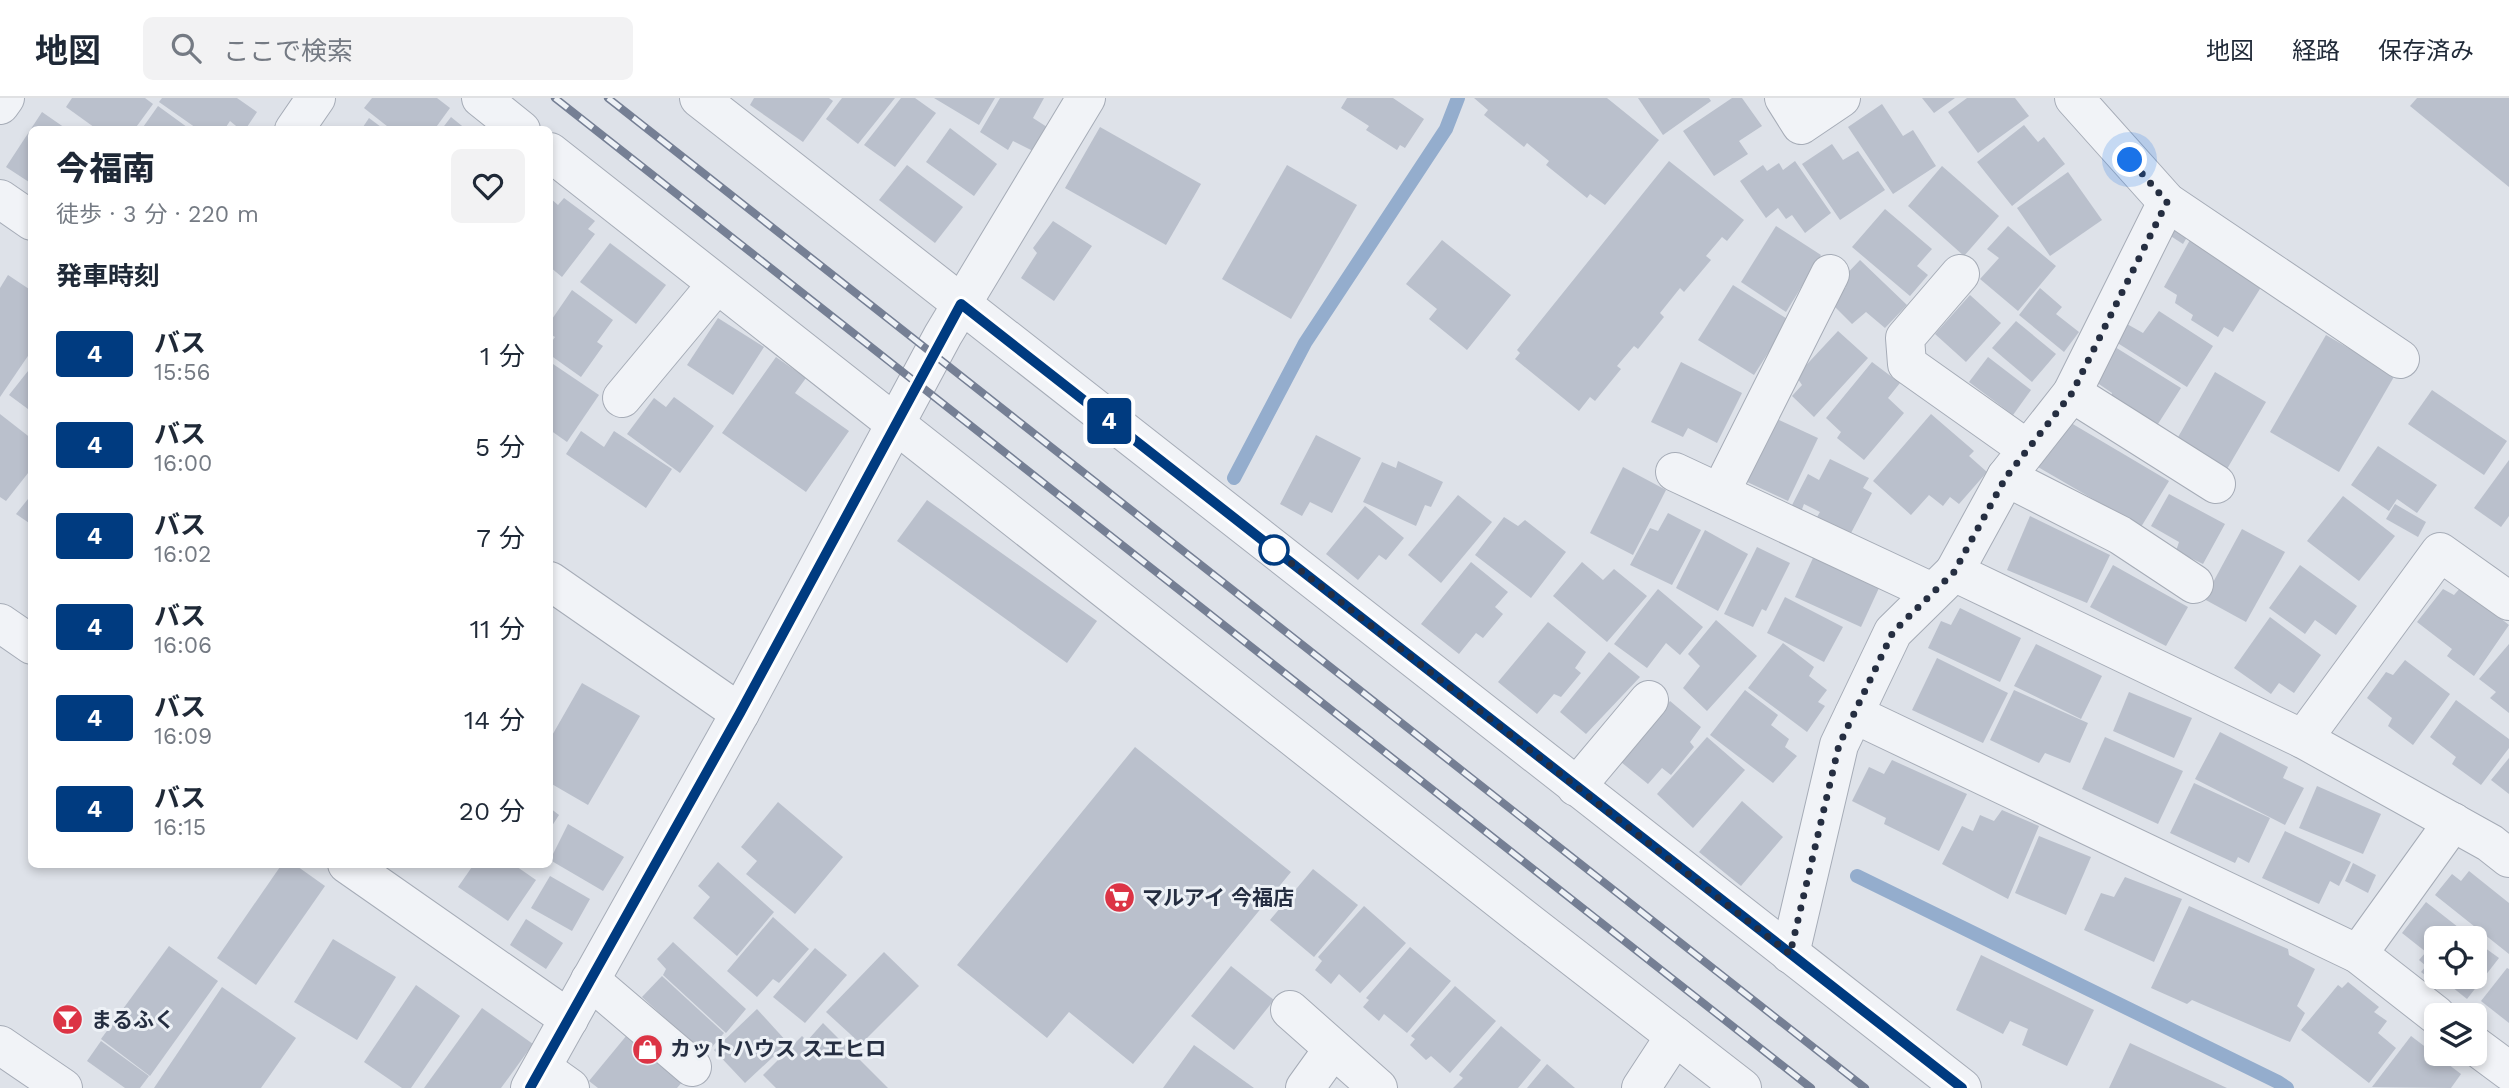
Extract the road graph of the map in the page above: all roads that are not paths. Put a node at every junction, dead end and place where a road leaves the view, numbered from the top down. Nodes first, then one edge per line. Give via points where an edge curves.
1 (5, 98) edge
2 (316, 98) edge
3 (481, 98) edge
4 (700, 98) edge
5 (1086, 98) edge
6 (1784, 98) edge
7 (1841, 98) edge
8 (2074, 98) edge
9 (0, 105) edge
10 (297, 126) edge
11 (516, 126) edge
12 (553, 154) edge
13 (0, 199) edge
14 (2167, 202) junction
15 (28, 217) edge
16 (1830, 274) dead end
17 (1960, 274) dead end
18 (717, 284) junction
19 (961, 304) junction
20 (2400, 359) dead end
21 (2072, 393) junction
22 (622, 398) dead end
23 (895, 423) junction
24 (2017, 463) junction
25 (1675, 472) dead end
26 (2216, 484) dead end
27 (1720, 493) junction
28 (1943, 582) junction
29 (553, 583) edge
30 (2194, 584) dead end
31 (2509, 601) edge
32 (0, 623) edge
33 (28, 642) edge
34 (1649, 699) dead end
35 (740, 713) junction
36 (1854, 714) junction
37 (2303, 739) junction
38 (1576, 787) junction
39 (2453, 822) junction
40 (2509, 858) edge
41 (353, 868) edge
42 (1790, 954) junction
43 (2358, 954) junction
44 (590, 980) junction
45 (2424, 1006) edge
46 (1290, 1010) dead end
47 (569, 1019) junction
48 (1675, 1036) junction
49 (0, 1045) edge
50 (1333, 1049) junction
51 (2487, 1055) edge
52 (692, 1067) dead end
53 (2509, 1071) edge
54 (547, 1081) edge
55 (63, 1088) edge
56 (1305, 1088) edge
57 (1378, 1088) edge
58 (1641, 1088) edge
59 (1742, 1088) edge
60 (1962, 1088) edge

1 - 9 street
2 - 10 street
3 - 11 street
4 - 19 street
5 - 19 street
6 - 7 street via 1801,125
8 - 14 street
12 - 18 street
13 - 15 street
14 - 20 street
14 - 21 street
16 - 27 street
17 - 24 street via 1905,338 1907,363
18 - 22 street
18 - 23 street
19 - 23 street
19 - 38 street
21 - 24 street
21 - 26 street
23 - 35 street
23 - 48 street
24 - 28 street
24 - 30 street
25 - 27 street
27 - 28 street
28 - 36 street via 1893,632
28 - 37 street
29 - 35 street
31 - 37 street via 2440,552
32 - 33 street
34 - 38 street
35 - 44 street
36 - 42 street via 1839,745
36 - 43 street
37 - 39 street
38 - 42 street
39 - 40 street
39 - 43 street
41 - 47 street
42 - 60 street
43 - 45 street
44 - 47 street
44 - 52 street
46 - 50 street
47 - 54 street
48 - 58 street
48 - 59 street
49 - 55 street
50 - 56 street
50 - 57 street
51 - 53 street

